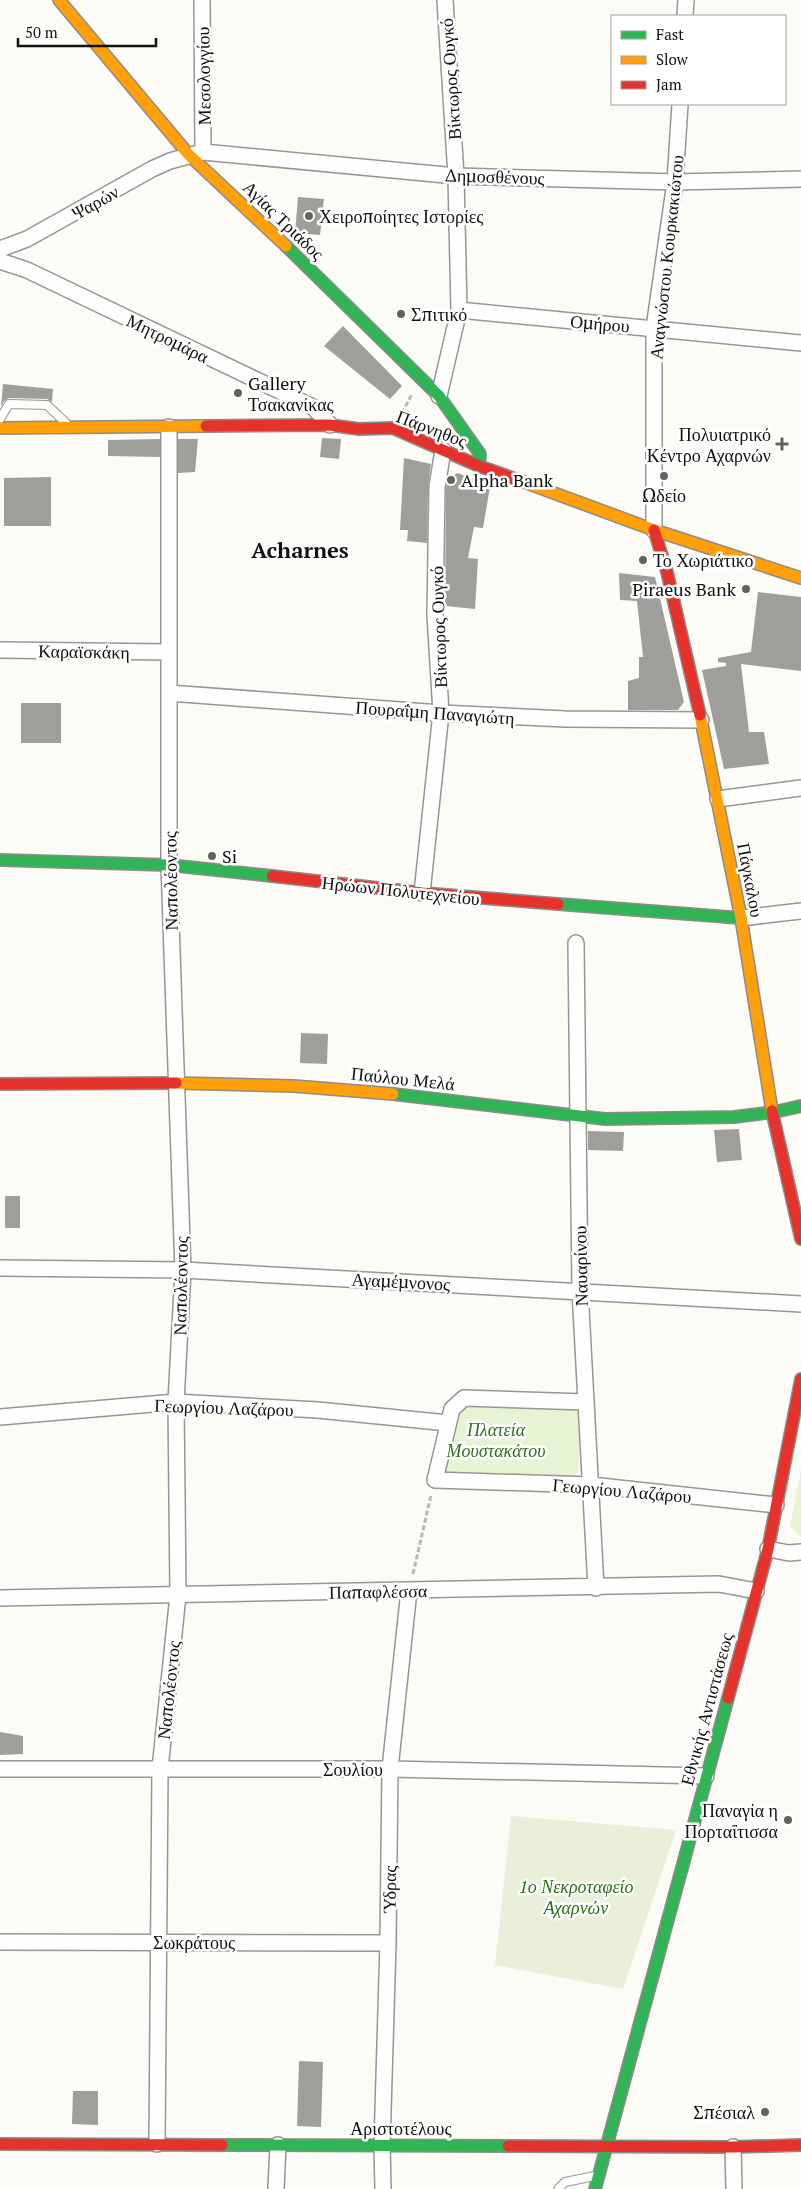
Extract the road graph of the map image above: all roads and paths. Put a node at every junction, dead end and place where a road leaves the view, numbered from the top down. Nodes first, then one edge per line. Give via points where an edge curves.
1 (60, 0) edge
2 (202, 0) edge
3 (445, 0) edge
4 (686, 0) edge
5 (685, 15) edge
6 (680, 105) edge
7 (196, 154) junction
8 (456, 176) junction
9 (801, 179) edge
10 (674, 182) junction
11 (0, 249) edge
12 (0, 261) edge
13 (459, 310) junction
14 (654, 328) junction
15 (801, 343) edge
16 (439, 396) junction
17 (0, 418) edge
18 (330, 425) junction
19 (169, 427) junction
20 (0, 428) edge
21 (72, 428) junction
22 (393, 428) junction
23 (443, 450) junction
24 (479, 466) junction
25 (654, 530) junction
26 (801, 578) edge
27 (0, 650) edge
28 (168, 652) junction
29 (169, 693) junction
30 (441, 713) junction
31 (701, 720) junction
32 (801, 788) edge
33 (718, 799) junction
34 (0, 860) edge
35 (169, 865) junction
36 (422, 893) junction
37 (801, 911) edge
38 (741, 918) junction
39 (576, 943) dead end
40 (176, 1082) junction
41 (0, 1084) edge
42 (801, 1106) edge
43 (773, 1114) junction
44 (578, 1117) junction
45 (801, 1238) edge
46 (0, 1268) edge
47 (183, 1270) junction
48 (580, 1290) junction
49 (801, 1304) edge
50 (801, 1381) edge
51 (176, 1402) junction
52 (586, 1402) junction
53 (0, 1418) edge
54 (448, 1424) junction
55 (435, 1480) junction
56 (591, 1485) junction
57 (776, 1505) junction
58 (768, 1549) junction
59 (801, 1552) edge
60 (596, 1588) junction
61 (409, 1590) junction
62 (756, 1591) junction
63 (178, 1595) junction
64 (0, 1598) edge
65 (0, 1769) edge
66 (160, 1769) junction
67 (390, 1769) junction
68 (706, 1776) junction
69 (0, 1942) edge
70 (160, 1942) junction
71 (388, 1943) junction
72 (0, 2144) edge
73 (157, 2144) junction
74 (278, 2145) junction
75 (382, 2145) junction
76 (801, 2145) edge
77 (606, 2146) junction
78 (733, 2147) junction
79 (599, 2176) junction
80 (276, 2189) edge
81 (383, 2189) edge
82 (558, 2189) edge
83 (595, 2189) edge
84 (734, 2189) edge

1 - 7 street, Αγίας Τριάδος
2 - 7 street, Μεσολογγίου
3 - 8 street, Βίκτωρος Ουγκό
4 - 5 street
6 - 10 street, Αναγνώστου Κουρκακιώτου
7 - 8 street, Δημοσθένους
7 - 11 street, Ψαρών via 152,169 27,239
7 - 16 street, Αγίας Τριάδος
8 - 10 street, Δημοσθένους
8 - 13 street, Βίκτωρος Ουγκό
9 - 10 street, Δημοσθένους
10 - 14 street, Αναγνώστου Κουρκακιώτου
12 - 18 street, Μητρομάρα via 27,270 312,407
13 - 14 street, Ομήρου
13 - 16 street, Βίκτωρος Ουγκό
14 - 15 street, Ομήρου
14 - 25 street, Αναγνώστου Κουρκακιώτου
16 - 22 path via 413,392
16 - 24 street, Αγίας Τριάδος via 480,454
17 - 21 lane via 9,404 47,405
18 - 19 street, Πάρνηθος
18 - 22 street, Πάρνηθος via 359,429
19 - 21 street, Πάρνηθος
19 - 28 street, Ναπολέοντος
20 - 21 street, Πάρνηθος
22 - 23 street, Πάρνηθος
23 - 24 street, Πάρνηθος
23 - 30 street, Βίκτωρος Ουγκό via 437,486 435,606
24 - 25 street, Πάρνηθος
25 - 26 street, Πάρνηθος
25 - 31 street, Πάγκαλου via 667,572
27 - 28 street, Καραϊσκάκη
28 - 29 street, Ναπολέοντος
29 - 30 street, Πουραΐμη Παναγιώτη
29 - 35 street, Ναπολέοντος
30 - 31 street, Πουραΐμη Παναγιώτη via 565,719
30 - 36 street, Βίκτωρος Ουγκό
31 - 33 street, Πάγκαλου
32 - 33 street
33 - 38 street, Πάγκαλου
34 - 35 street, Ηρώων Πολυτεχνείου
35 - 36 street, Ηρώων Πολυτεχνείου
35 - 40 street, Ναπολέοντος
36 - 38 street, Ηρώων Πολυτεχνείου
37 - 38 street, Ηρώων Πολυτεχνείου
38 - 43 street, Πάγκαλου
39 - 44 street, Ναυαρίνου
40 - 41 street, Παύλου Μελά
40 - 44 street, Παύλου Μελά via 391,1094
40 - 47 street, Ναπολέοντος
42 - 43 street, Παύλου Μελά
43 - 44 street, Παύλου Μελά via 655,1119
43 - 45 street, Πάγκαλου
44 - 48 street, Ναυαρίνου
46 - 47 street, Αγαμέμνονος
47 - 48 street, Αγαμέμνονος
47 - 51 street, Ναπολέοντος
48 - 49 street, Αγαμέμνονος
48 - 52 street, Ναυαρίνου
50 - 57 street, Εθνικής Αντιστάσεως
51 - 53 street, Γεωργίου Λαζάρου
51 - 54 street, Γεωργίου Λαζάρου via 318,1410
51 - 63 street, Ναπολέοντος
52 - 54 street via 464,1398 452,1409
52 - 56 street, Ναυαρίνου
54 - 55 street
55 - 56 street, Γεωργίου Λαζάρου
55 - 61 path
56 - 57 street, Γεωργίου Λαζάρου
56 - 60 street, Ναυαρίνου
57 - 58 street, Εθνικής Αντιστάσεως
58 - 59 street
58 - 62 street, Εθνικής Αντιστάσεως
60 - 61 street, Παπαφλέσσα
60 - 62 street, Παπαφλέσσα via 719,1584
61 - 63 street, Παπαφλέσσα
61 - 67 street, Ύδρας
62 - 68 street, Εθνικής Αντιστάσεως
63 - 64 street, Παπαφλέσσα
63 - 66 street, Ναπολέοντος
65 - 66 street, Σουλίου
66 - 67 street, Σουλίου
66 - 70 street, Ναπολέοντος
67 - 68 street, Σουλίου
67 - 71 street, Ύδρας
68 - 77 street, Εθνικής Αντιστάσεως
69 - 70 street, Σωκράτους
70 - 71 street, Σωκράτους
70 - 73 street, Ναπολέοντος
71 - 75 street, Ύδρας
72 - 73 street, Αριστοτέλους
73 - 74 street, Αριστοτέλους
74 - 75 street, Αριστοτέλους
74 - 80 street
75 - 77 street, Αριστοτέλους
75 - 81 street, Ύδρας
76 - 78 street, Αριστοτέλους
77 - 78 street, Αριστοτέλους
77 - 79 street, Εθνικής Αντιστάσεως
78 - 84 street
79 - 82 lane via 565,2182
79 - 83 street, Εθνικής Αντιστάσεως

